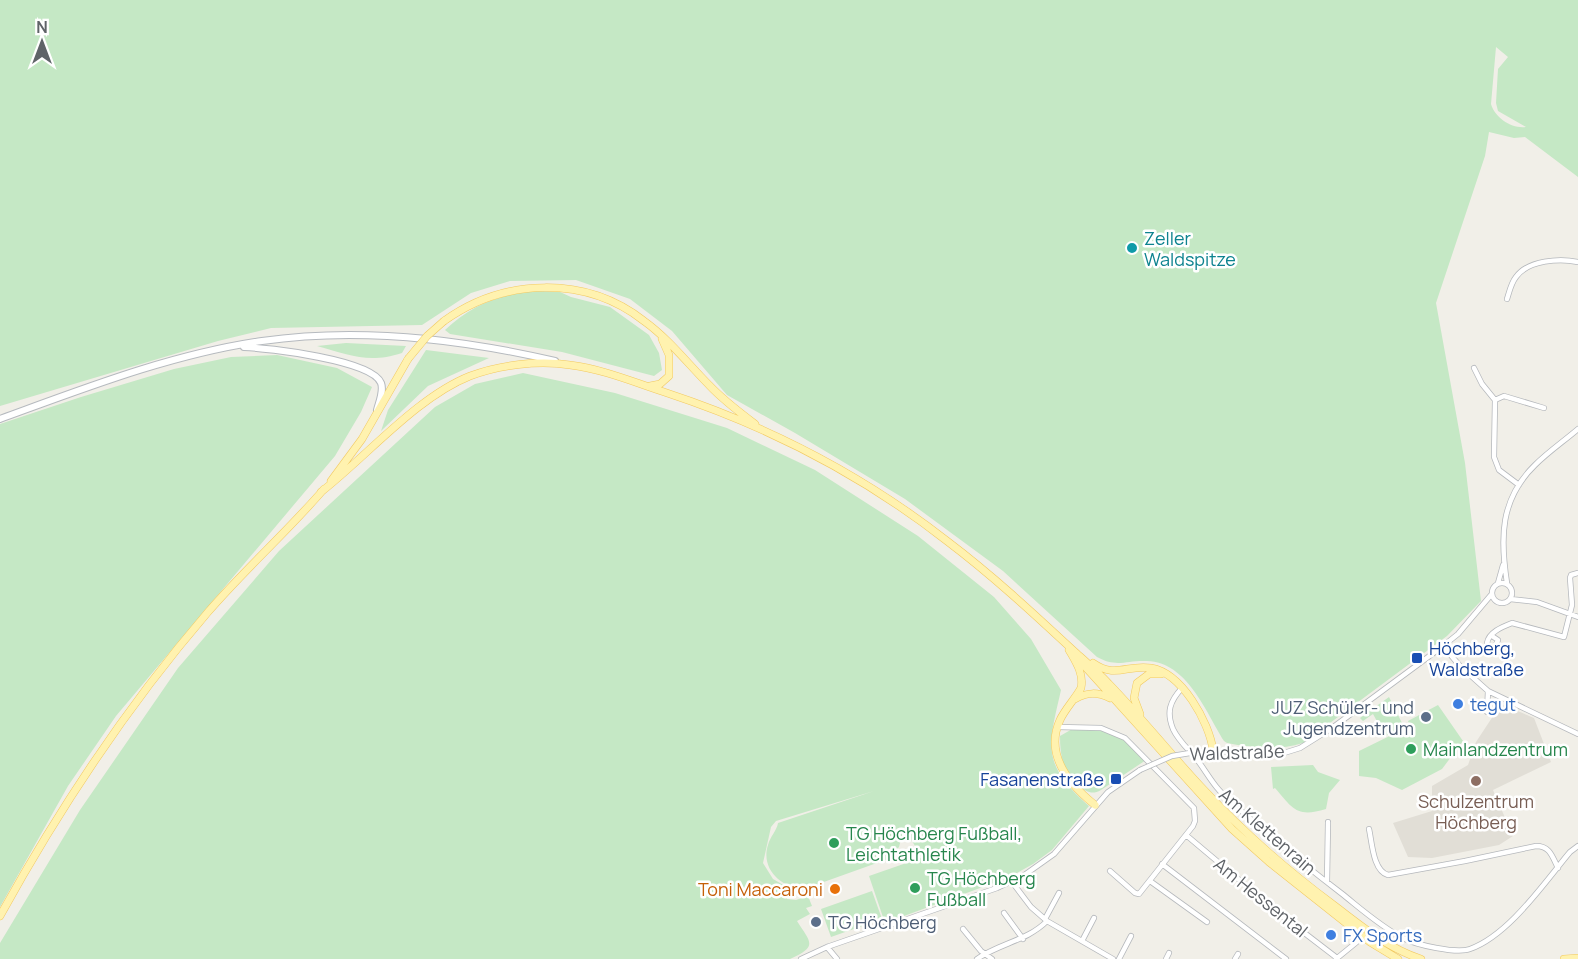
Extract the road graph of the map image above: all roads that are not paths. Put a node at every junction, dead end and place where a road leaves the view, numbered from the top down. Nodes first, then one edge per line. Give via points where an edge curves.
1 (1578, 262) edge
2 (1507, 299) dead end
3 (656, 330) junction
4 (234, 346) junction
5 (569, 364) junction
6 (1474, 368) dead end
7 (645, 386) junction
8 (1495, 400) junction
9 (1544, 408) dead end
10 (376, 412) junction
11 (0, 419) edge
12 (761, 429) junction
13 (1578, 429) edge
14 (1518, 485) junction
15 (321, 492) junction
16 (1503, 563) junction
17 (1578, 573) edge
18 (1498, 583) junction
19 (1507, 583) junction
20 (1512, 592) junction
21 (1491, 595) junction
22 (1510, 599) junction
23 (1528, 600) junction
24 (1498, 602) junction
25 (1481, 610) junction
26 (1570, 614) junction
27 (1578, 617) edge
28 (1492, 636) dead end
29 (1065, 642) junction
30 (1443, 646) junction
31 (1075, 652) junction
32 (1165, 674) junction
33 (1182, 688) junction
34 (1488, 691) junction
35 (1114, 699) junction
36 (1073, 701) junction
37 (1487, 712) dead end
38 (1144, 722) junction
39 (1058, 727) junction
40 (1578, 734) edge
41 (1213, 750) junction
42 (1095, 806) junction
43 (1328, 822) dead end
44 (1369, 829) dead end
45 (1186, 835) junction
46 (1578, 846) edge
47 (1162, 864) junction
48 (1558, 868) junction
49 (1110, 871) dead end
50 (1150, 881) junction
51 (1012, 882) junction
52 (1327, 882) junction
53 (1059, 892) dead end
54 (1004, 914) dead end
55 (0, 916) edge
56 (1094, 918) dead end
57 (1046, 920) junction
58 (1207, 922) dead end
59 (963, 929) dead end
60 (1131, 936) dead end
61 (1364, 937) junction
62 (1023, 939) junction
63 (1082, 941) junction
64 (827, 947) junction
65 (986, 953) junction
66 (1169, 953) dead end
67 (1336, 958) edge
68 (1578, 958) edge
69 (801, 959) edge
70 (837, 959) edge
71 (977, 959) edge
72 (992, 959) edge
73 (1113, 959) edge
74 (1119, 959) edge
75 (1166, 959) edge
76 (1286, 959) edge
77 (1398, 959) edge
78 (1421, 959) edge
79 (1564, 959) edge

1 - 2 street via 1551,261 1530,267 1516,276
3 - 7 main road via 669,355 669,376 660,384
3 - 10 main road, bridge via 608,300 576,290 547,287 497,294 464,308 427,336
3 - 12 main road via 722,397
4 - 5 main road via 287,338 382,337 492,348
4 - 10 main road via 291,351 374,374 382,387
4 - 11 main road via 139,371
5 - 7 main road
5 - 15 main road via 507,366 452,384 432,396
6 - 8 street
7 - 12 main road
8 - 9 street via 1504,396
8 - 14 street via 1494,457 1499,470
10 - 15 main road via 352,453
12 - 29 main road via 806,451 913,516
13 - 14 street
14 - 16 street via 1507,506
15 - 55 main road via 210,610 156,675 31,859
16 - 18 street
16 - 19 street
17 - 26 street via 1570,578
18 - 19 street
18 - 21 street
19 - 20 street
20 - 22 street
20 - 23 street
21 - 24 street
21 - 25 street, Waldstraße
22 - 23 street
22 - 24 street
23 - 26 street
24 - 25 street, Waldstraße
25 - 30 street, Waldstraße
26 - 27 street
26 - 28 street via 1564,637 1512,622
29 - 31 main road
29 - 36 main road via 1082,679
30 - 34 street
30 - 41 street, Waldstraße via 1300,748 1277,753
31 - 32 main road via 1109,671 1141,667
31 - 35 main road
31 - 38 main road
32 - 33 main road
32 - 38 main road via 1144,676 1134,688
33 - 41 main road via 1200,712
33 - 52 street, Am Klettenrain via 1174,696 1169,711 1179,740 1229,800
34 - 37 street
34 - 40 street
35 - 36 main road via 1096,693
35 - 61 main road via 1232,829
36 - 39 main road
38 - 78 main road via 1217,804 1274,858 1371,933
39 - 42 main road via 1056,746 1064,773
39 - 45 street via 1101,728 1125,738 1194,808 1195,821
41 - 42 street, Waldstraße, bridge via 1161,760 1118,784
42 - 51 street via 1054,854
43 - 52 street, Am Klettenrain
44 - 48 street via 1378,868 1388,875 1536,846 1550,851
45 - 47 street
45 - 67 street, Am Hessental
46 - 48 street, Am Klettenrain
47 - 50 street
47 - 76 street
48 - 52 street, Am Klettenrain via 1518,915 1467,950 1434,947 1402,938
49 - 50 street via 1139,894
50 - 58 street
51 - 57 street
51 - 64 street
53 - 57 street
54 - 62 street
56 - 63 street
57 - 62 street
57 - 63 street
59 - 65 street
60 - 74 street
61 - 67 street
61 - 77 main road
62 - 65 street
63 - 73 street
64 - 69 street
64 - 70 street
65 - 71 street
65 - 72 street
66 - 75 street
68 - 79 main road

